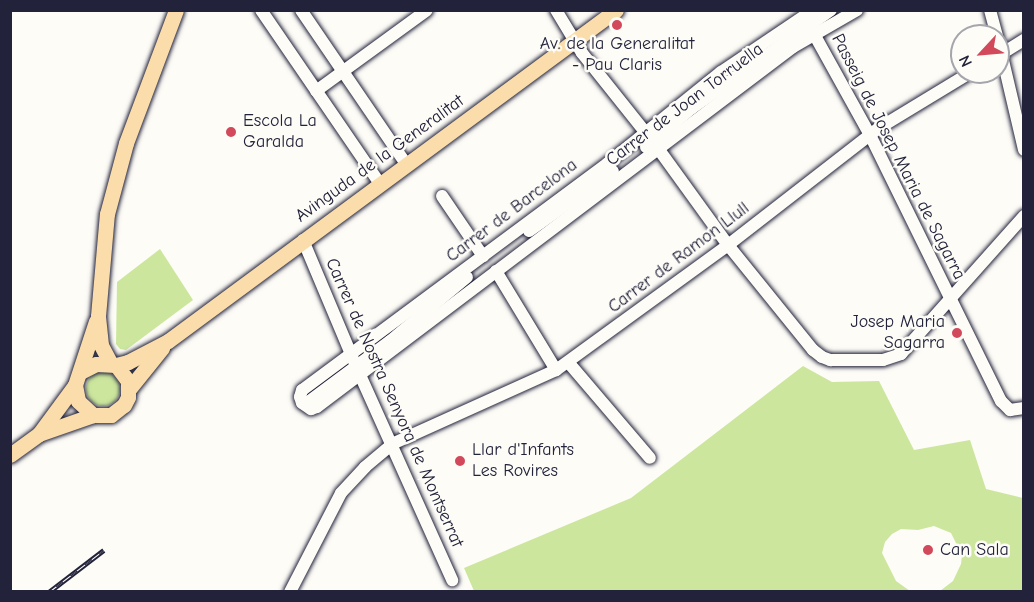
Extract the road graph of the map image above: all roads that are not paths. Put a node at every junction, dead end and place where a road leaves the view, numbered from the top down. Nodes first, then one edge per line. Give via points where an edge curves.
1 (176, 10) edge
2 (261, 10) edge
3 (301, 10) edge
4 (427, 10) edge
5 (556, 10) edge
6 (616, 10) edge
7 (857, 10) edge
8 (821, 13) edge
9 (797, 15) edge
10 (814, 34) junction
11 (1023, 40) edge
12 (575, 42) junction
13 (1010, 48) edge
14 (342, 72) junction
15 (952, 84) edge
16 (1007, 84) edge
17 (316, 91) junction
18 (870, 135) junction
19 (652, 140) junction
20 (1023, 150) edge
21 (406, 164) junction
22 (380, 184) junction
23 (442, 196) dead end
24 (573, 204) junction
25 (1023, 216) edge
26 (303, 240) junction
27 (728, 245) junction
28 (483, 256) junction
29 (506, 260) dead end
30 (498, 274) junction
31 (458, 285) junction
32 (950, 297) junction
33 (98, 316) junction
34 (168, 341) junction
35 (568, 362) junction
36 (113, 364) junction
37 (356, 364) junction
38 (556, 370) junction
39 (78, 378) junction
40 (129, 389) junction
41 (308, 402) dead end
42 (1023, 408) edge
43 (93, 416) junction
44 (39, 434) junction
45 (392, 444) junction
46 (10, 455) edge
47 (650, 458) dead end
48 (452, 580) dead end
49 (290, 591) edge

1 - 33 main road via 112,186
2 - 17 street
3 - 14 street
4 - 14 street
5 - 12 street
6 - 12 main road, Avinguda de la Generalitat
7 - 10 street, Carrer de Joan Torruella
8 - 9 street, Carrer de Barcelona
8 - 19 street
9 - 19 street, Carrer de Barcelona via 721,72
10 - 18 street, Passeig de Josep Maria de Sagarra
10 - 19 street, Carrer de Joan Torruella
11 - 13 street
12 - 19 street
12 - 21 main road, Avinguda de la Generalitat
14 - 17 street
14 - 21 street
15 - 18 street, Carrer de Ramon Llull
16 - 20 street
17 - 22 street
18 - 27 street, Carrer de Ramon Llull
18 - 32 street, Passeig de Josep Maria de Sagarra
19 - 24 street, Carrer de Joan Torruella
19 - 27 street
19 - 28 street, Carrer de Barcelona
21 - 22 main road, Avinguda de la Generalitat
22 - 26 main road, Avinguda de la Generalitat
23 - 28 street
24 - 30 street, Carrer de Joan Torruella
24 - 31 street
25 - 32 street
26 - 34 main road, Avinguda de la Generalitat
26 - 37 street, Carrer de Nostra Senyora de Montserrat
27 - 32 street via 813,350 830,360 883,360 901,354
27 - 35 street, Carrer de Ramon Llull
28 - 37 street, Carrer de Barcelona
29 - 31 street
30 - 37 street, Carrer de Joan Torruella via 426,325
30 - 38 street
31 - 37 street
32 - 42 street, Passeig de Josep Maria de Sagarra via 1004,406 1010,410
33 - 36 main road via 101,345
33 - 39 main road
34 - 36 main road via 128,363
34 - 40 main road
35 - 38 street, Carrer de Ramon Llull
35 - 47 street
36 - 39 main road via 96,364
36 - 40 main road via 124,373
37 - 41 street
37 - 45 street, Carrer de Nostra Senyora de Montserrat
38 - 45 street, Carrer de Ramon Llull
39 - 43 main road via 78,401
39 - 44 main road
40 - 43 main road via 118,411
43 - 44 main road
44 - 46 main road
45 - 48 street, Carrer de Nostra Senyora de Montserrat
45 - 49 street, Carrer de Ramon Llull via 340,494

